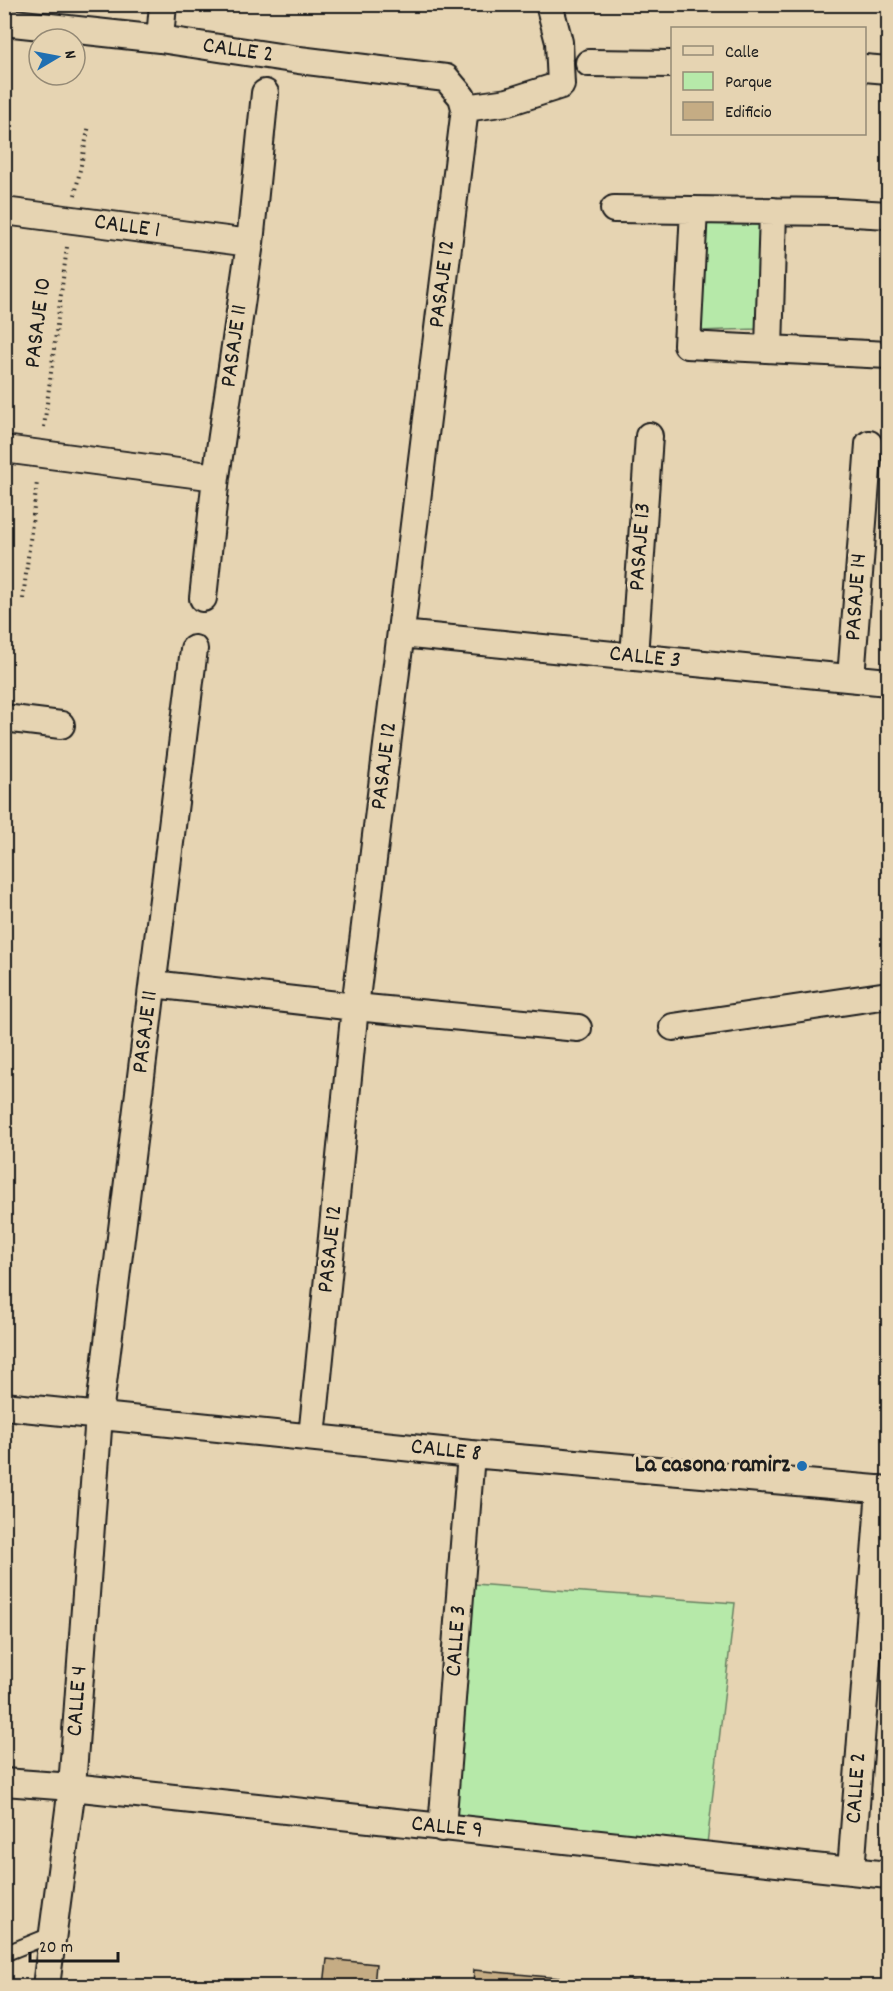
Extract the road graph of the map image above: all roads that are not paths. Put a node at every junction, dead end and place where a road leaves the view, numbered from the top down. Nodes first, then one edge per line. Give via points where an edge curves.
1 (163, 4) edge
2 (549, 4) edge
3 (4, 22) edge
4 (160, 39) junction
5 (589, 63) dead end
6 (671, 64) edge
7 (866, 69) edge
8 (888, 70) edge
9 (265, 93) dead end
10 (463, 102) junction
11 (614, 209) dead end
12 (694, 210) junction
13 (4, 211) edge
14 (773, 211) junction
15 (888, 215) edge
16 (250, 243) junction
17 (769, 349) junction
18 (888, 355) edge
19 (649, 436) dead end
20 (868, 444) dead end
21 (4, 449) edge
22 (216, 477) junction
23 (203, 598) dead end
24 (401, 634) junction
25 (194, 649) dead end
26 (634, 657) junction
27 (851, 678) junction
28 (888, 682) edge
29 (4, 718) edge
30 (61, 725) dead end
31 (153, 984) junction
32 (888, 995) edge
33 (355, 1007) junction
34 (673, 1027) dead end
35 (578, 1028) dead end
36 (4, 1406) edge
37 (99, 1415) junction
38 (312, 1437) junction
39 (471, 1454) junction
40 (884, 1490) edge
41 (4, 1782) edge
42 (72, 1787) junction
43 (442, 1828) junction
44 (851, 1871) junction
45 (888, 1875) edge
46 (51, 1935) junction
47 (4, 1954) edge
48 (46, 1986) edge

1 - 4 street
2 - 10 street via 559,42 561,85 508,102
3 - 4 street, CALLE 2
4 - 10 street, CALLE 2 via 446,78
5 - 6 street
7 - 8 street
9 - 16 street, PASAJE 11
10 - 24 street, PASAJE 12
11 - 12 street
12 - 14 street
12 - 17 street via 687,345
13 - 16 street, CALLE 1
14 - 15 street
14 - 17 street
16 - 22 street, PASAJE 11
17 - 18 street
19 - 26 street, PASAJE 13
20 - 27 street, PASAJE 14
21 - 22 street
22 - 23 street, PASAJE 11
24 - 26 street, CALLE 3
24 - 33 street, PASAJE 12
25 - 31 street, PASAJE 11
26 - 27 street, CALLE 3
27 - 28 street, CALLE 3
29 - 30 street
31 - 33 street
31 - 37 street, PASAJE 11
32 - 34 street
33 - 35 street
33 - 38 street, PASAJE 12
36 - 37 street, CALLE 8
37 - 38 street, CALLE 8
37 - 42 street, CALLE 4
38 - 39 street, CALLE 8
39 - 40 street, CALLE 8
39 - 43 street, CALLE 3
40 - 44 street, CALLE 2
41 - 42 street, CALLE 9
42 - 43 street, CALLE 9
42 - 46 street, CALLE 4
43 - 44 street, CALLE 9
44 - 45 street, CALLE 9
46 - 47 lane
46 - 48 street, CALLE 4

